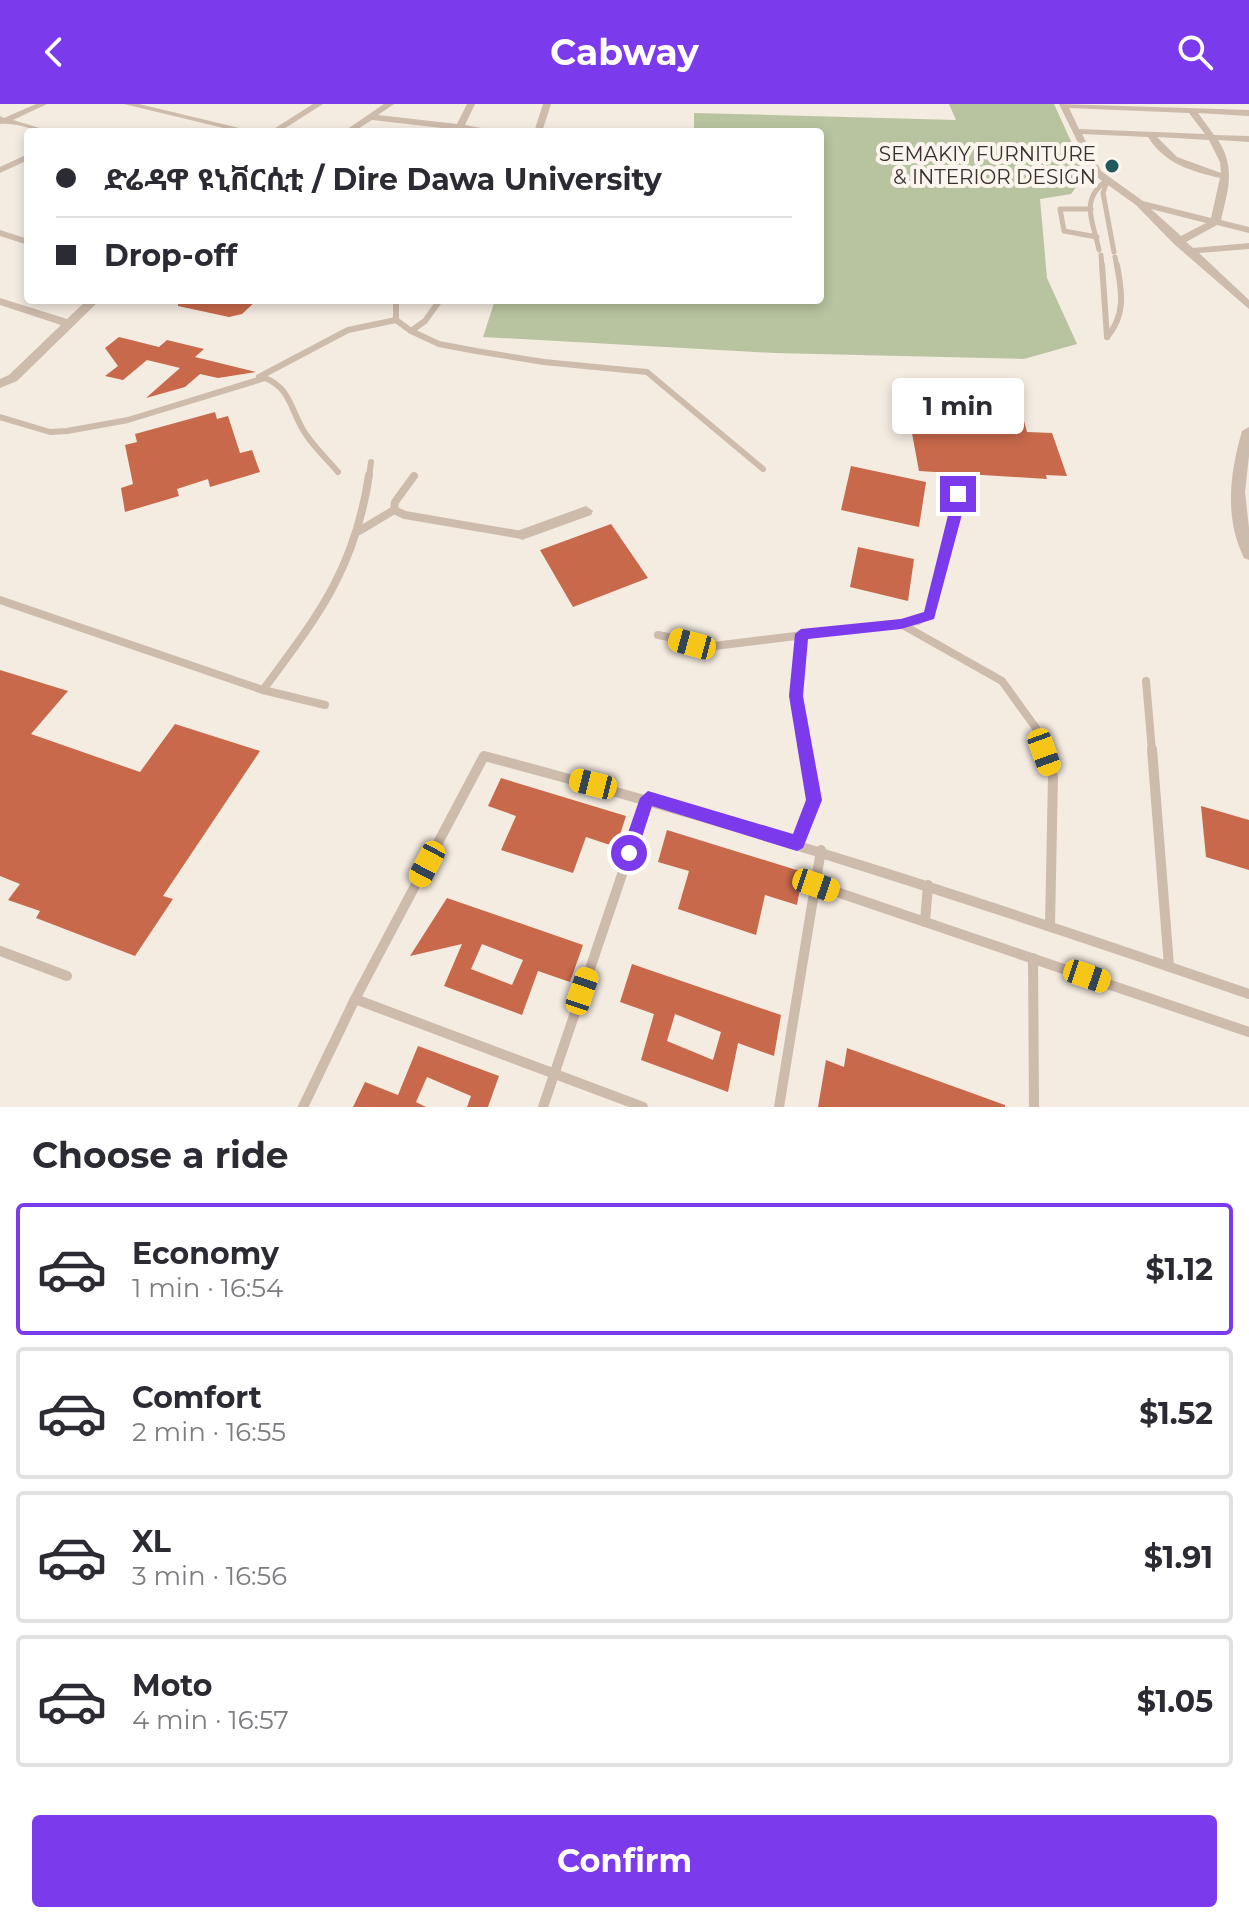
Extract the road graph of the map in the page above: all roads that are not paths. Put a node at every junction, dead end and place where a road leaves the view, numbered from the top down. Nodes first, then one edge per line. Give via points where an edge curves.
1 (43, 104) edge
2 (128, 104) edge
3 (294, 104) edge
4 (390, 104) edge
5 (547, 104) edge
6 (468, 105) edge
7 (1068, 105) edge
8 (315, 106) edge
9 (1159, 107) edge
10 (1232, 108) edge
11 (1192, 111) junction
12 (1249, 113) edge
13 (371, 117) junction
14 (2, 121) edge
15 (460, 127) junction
16 (32, 128) edge
17 (234, 128) edge
18 (279, 128) edge
19 (353, 128) edge
20 (468, 128) edge
21 (539, 128) edge
22 (1077, 131) junction
23 (1088, 132) junction
24 (1151, 135) junction
25 (1212, 138) junction
26 (1249, 139) edge
27 (24, 159) edge
28 (3, 169) edge
29 (24, 173) edge
30 (1226, 177) junction
31 (1107, 180) junction
32 (1139, 203) junction
33 (1091, 209) junction
34 (1215, 222) junction
35 (1249, 230) edge
36 (0, 233) edge
37 (1097, 237) junction
38 (24, 241) edge
39 (1178, 242) junction
40 (1249, 246) edge
41 (1189, 251) junction
42 (0, 301) edge
43 (90, 304) edge
44 (396, 304) edge
45 (437, 304) edge
46 (1248, 304) edge
47 (396, 320) junction
48 (70, 324) junction
49 (411, 331) junction
50 (256, 379) junction
51 (0, 384) edge
52 (0, 417) edge
53 (1249, 431) edge
54 (371, 462) dead end
55 (763, 469) dead end
56 (338, 472) dead end
57 (414, 476) dead end
58 (958, 494) dead end
59 (394, 510) junction
60 (586, 511) dead end
61 (359, 531) junction
62 (522, 535) joint
63 (1249, 554) edge
64 (0, 600) edge
65 (901, 624) junction
66 (801, 634) junction
67 (658, 635) dead end
68 (1146, 681) dead end
69 (263, 690) junction
70 (325, 705) dead end
71 (648, 798) junction
72 (797, 843) junction
73 (821, 850) junction
74 (816, 885) junction
75 (928, 885) junction
76 (925, 922) junction
77 (1050, 926) junction
78 (0, 951) edge
79 (1033, 958) junction
80 (1169, 966) junction
81 (67, 976) dead end
82 (1249, 994) edge
83 (355, 999) junction
84 (1249, 1032) edge
85 (554, 1074) junction
86 (303, 1107) edge
87 (543, 1107) edge
88 (643, 1107) edge
89 (779, 1107) edge
90 (1034, 1107) edge

1 - 14 street
2 - 17 street
3 - 8 street
4 - 13 street
5 - 21 street
6 - 15 street
7 - 9 street
7 - 22 street
7 - 23 street
8 - 18 street
9 - 11 street
10 - 11 street
10 - 12 street
11 - 25 street
13 - 15 street
13 - 19 street
14 - 16 street
15 - 20 street
22 - 23 street
22 - 31 street via 1097,173
23 - 24 street
23 - 31 street via 1109,174
24 - 25 street
24 - 30 street via 1172,160
25 - 26 street
25 - 30 street via 1226,156
27 - 28 street
28 - 29 street
30 - 34 street
31 - 32 street
31 - 33 lane via 1090,195
31 - 37 lane via 1103,193 1122,311 1118,326 1107,337
32 - 34 street
32 - 39 street
33 - 37 lane
33 - 37 lane via 1060,209 1064,231
34 - 35 street
34 - 39 street
36 - 38 street
39 - 41 street
40 - 41 street
41 - 46 street
42 - 48 street
43 - 48 street
44 - 47 lane
45 - 49 lane
47 - 49 lane
47 - 50 lane via 348,330
48 - 51 street
49 - 55 lane via 439,344 476,351 647,372
50 - 52 lane via 150,414 78,430 50,432
50 - 56 lane via 271,380 285,391 304,432
53 - 63 street via 1235,491
54 - 61 lane
57 - 59 lane
58 - 65 lane via 929,615
59 - 61 lane
59 - 62 lane
60 - 62 street
61 - 69 lane via 330,599
64 - 69 lane
65 - 66 lane
65 - 77 lane via 1002,681 1036,728 1053,776
66 - 67 lane via 714,646
66 - 72 lane via 796,696 814,800
68 - 80 lane
69 - 70 lane
71 - 72 lane
71 - 83 lane via 484,756
71 - 85 lane
72 - 73 lane
73 - 74 lane
73 - 75 lane
74 - 76 lane
74 - 89 lane
75 - 76 lane
75 - 77 lane
76 - 79 lane
77 - 80 lane
78 - 81 lane
79 - 84 lane
79 - 90 lane
80 - 82 lane
83 - 85 lane
83 - 86 lane
85 - 87 lane
85 - 88 lane

